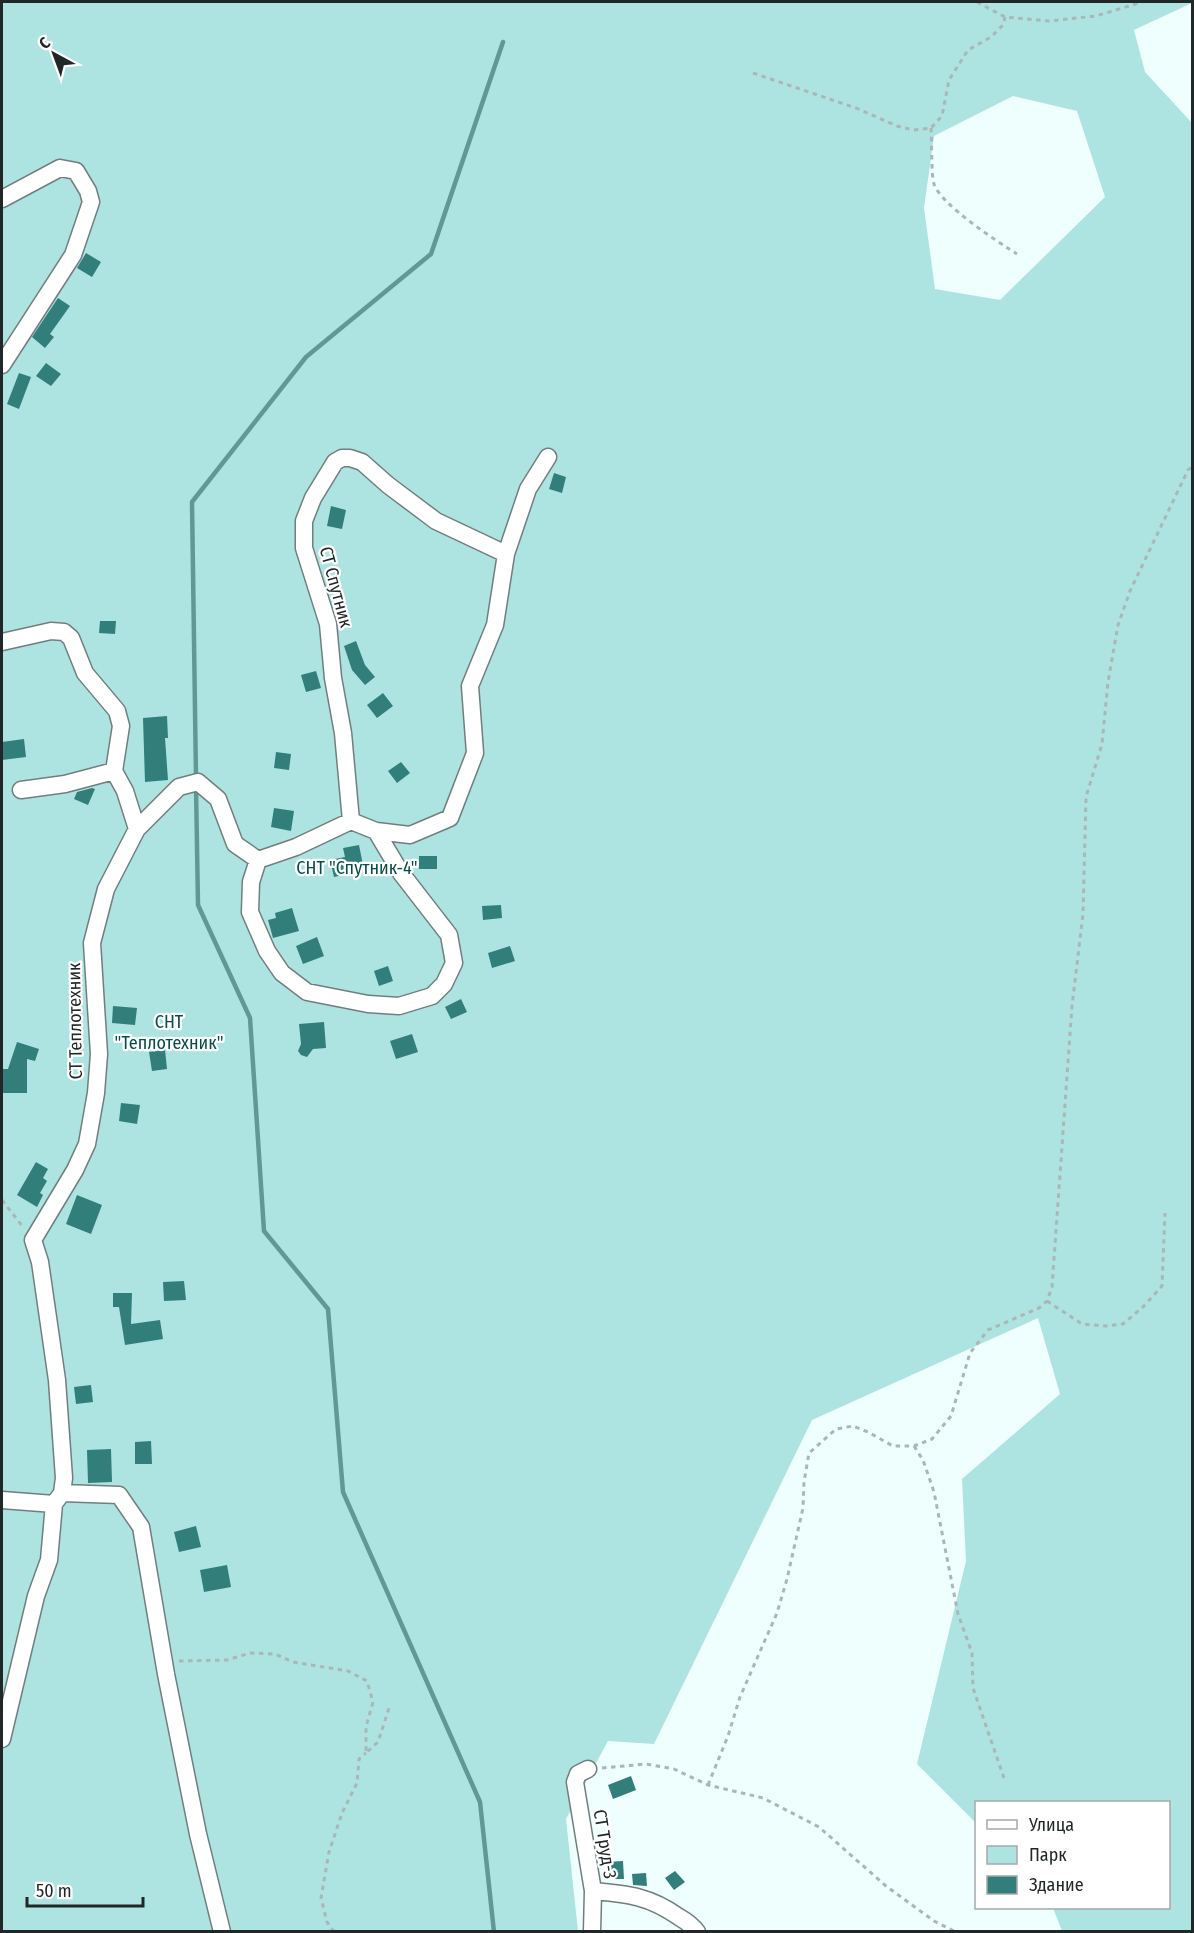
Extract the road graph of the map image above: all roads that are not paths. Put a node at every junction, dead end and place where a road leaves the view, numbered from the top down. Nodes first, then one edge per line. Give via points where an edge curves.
1 (2, 199) edge
2 (2, 365) edge
3 (548, 458) dead end
4 (506, 555) junction
5 (2, 642) edge
6 (114, 771) junction
7 (21, 789) dead end
8 (351, 821) junction
9 (137, 829) junction
10 (376, 831) junction
11 (258, 860) junction
12 (58, 1498) junction
13 (2, 1500) edge
14 (2, 1739) edge
15 (588, 1769) road end
16 (593, 1891) junction
17 (222, 1932) edge
18 (592, 1932) edge
19 (697, 1932) edge

1 - 2 street via 60,168 76,171 91,202 73,255
3 - 4 street via 528,489
4 - 8 street, СТ Спутник via 436,521 362,462 350,458 335,462 313,498 304,521 304,548 328,624
4 - 10 street via 495,625 470,686 475,753 450,818 410,835
5 - 6 street via 51,631 64,632 70,638 85,673 117,711 121,726
6 - 7 street via 65,784
6 - 9 street
8 - 10 street
8 - 11 street
9 - 11 street, СТ Теплотехник via 179,787 198,782 218,799 235,844
9 - 12 street, СТ Теплотехник via 106,890 92,943 99,1054 87,1144 33,1240 40,1262 57,1380 64,1478
10 - 11 street via 401,873 449,935 454,963 444,984 432,996 399,1006 307,992 282,973 267,951 250,912 250,882
12 - 13 street
12 - 14 street via 49,1560 36,1596
12 - 17 street via 119,1496 141,1527 198,1834
15 - 16 street, СТ Труд-3 via 578,1774 575,1782
16 - 18 street, СТ Труд-3
16 - 19 street via 641,1897 667,1909

